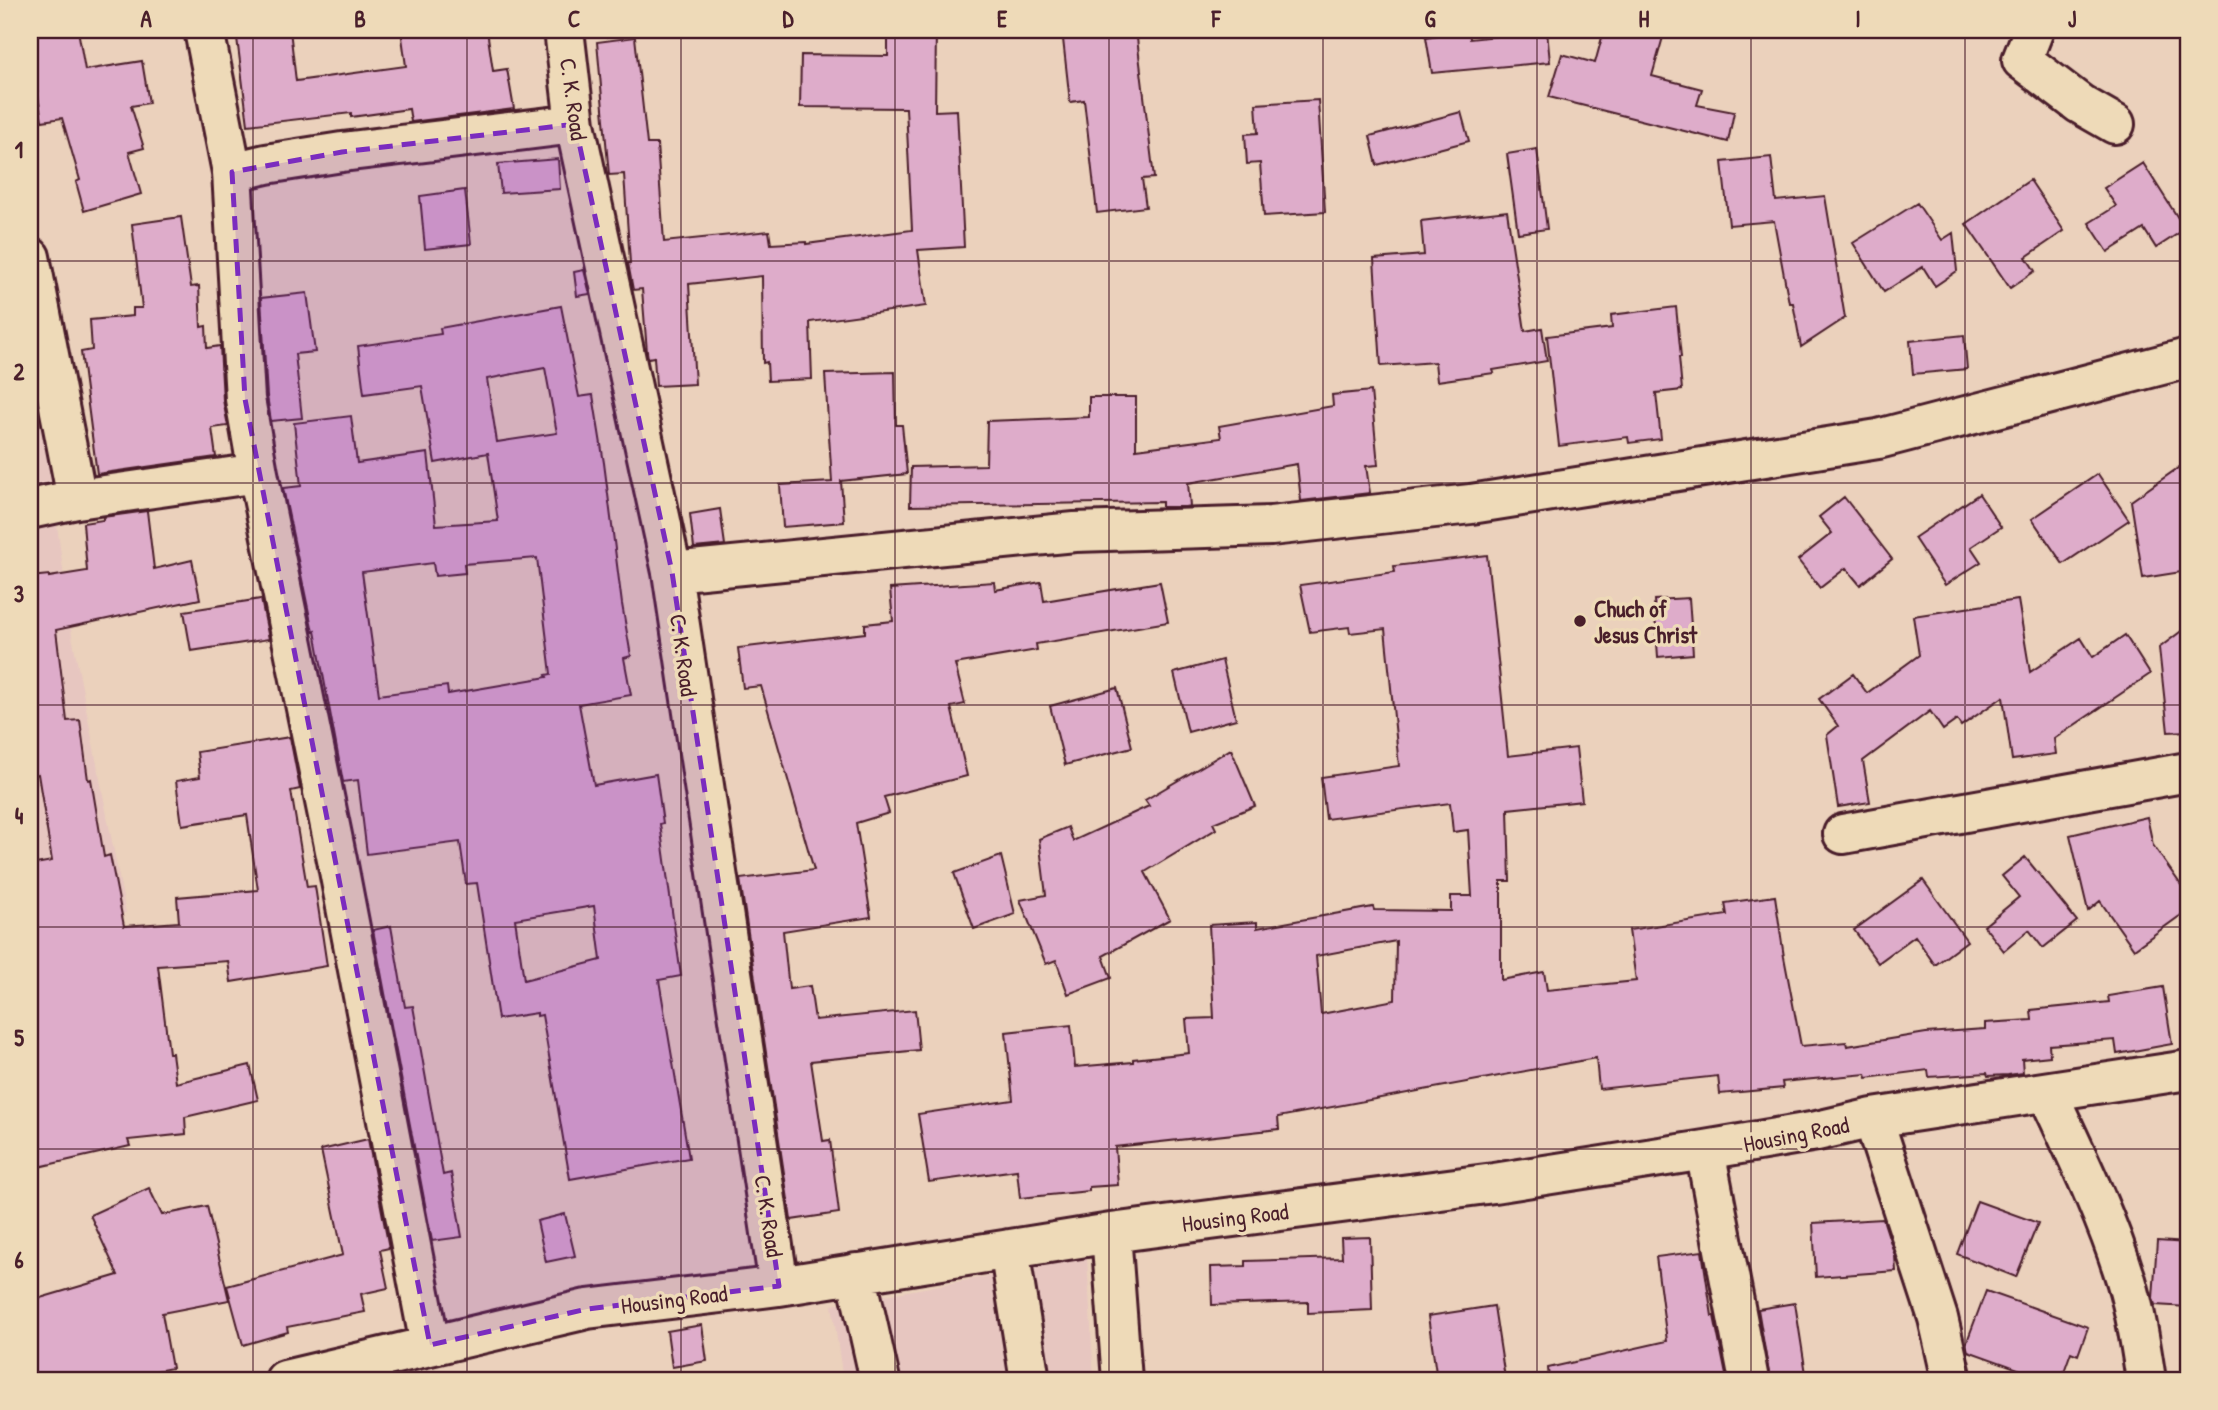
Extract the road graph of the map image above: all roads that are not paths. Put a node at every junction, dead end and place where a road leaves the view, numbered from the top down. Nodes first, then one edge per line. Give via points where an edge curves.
1 (204, 30) edge
2 (564, 30) edge
3 (2031, 30) edge
4 (575, 124) junction
5 (2115, 124) dead end
6 (232, 172) junction
7 (30, 257) edge
8 (2188, 358) edge
9 (258, 473) junction
10 (78, 499) junction
11 (30, 509) edge
12 (673, 572) junction
13 (2188, 772) edge
14 (1843, 834) dead end
15 (2188, 1070) edge
16 (2047, 1092) junction
17 (1872, 1118) junction
18 (1705, 1150) junction
19 (1111, 1233) junction
20 (1009, 1249) junction
21 (856, 1273) junction
22 (779, 1286) junction
23 (430, 1345) junction
24 (297, 1379) edge
25 (880, 1380) edge
26 (1030, 1380) edge
27 (1122, 1380) edge
28 (1749, 1380) edge
29 (1952, 1380) edge
30 (2146, 1380) edge

1 - 6 street
2 - 4 street, C. K. Road
3 - 5 street via 2022,60
4 - 6 street via 342,152
4 - 12 street, C. K. Road
6 - 9 street via 245,399
7 - 10 street
8 - 12 street via 1878,439 1471,505 1271,526 1075,532
9 - 10 street
9 - 23 street
10 - 11 street
12 - 22 street, C. K. Road
13 - 14 street
15 - 16 street, Housing Road
16 - 17 street, Housing Road
16 - 30 street via 2100,1207 2127,1281
17 - 18 street, Housing Road
17 - 29 street via 1938,1318
18 - 19 street, Housing Road via 1480,1185
18 - 28 street
19 - 20 street, Housing Road
19 - 27 street
20 - 21 street, Housing Road
20 - 26 street
21 - 22 street, Housing Road
21 - 25 street
22 - 23 street, Housing Road via 587,1309
23 - 24 street, Housing Road

